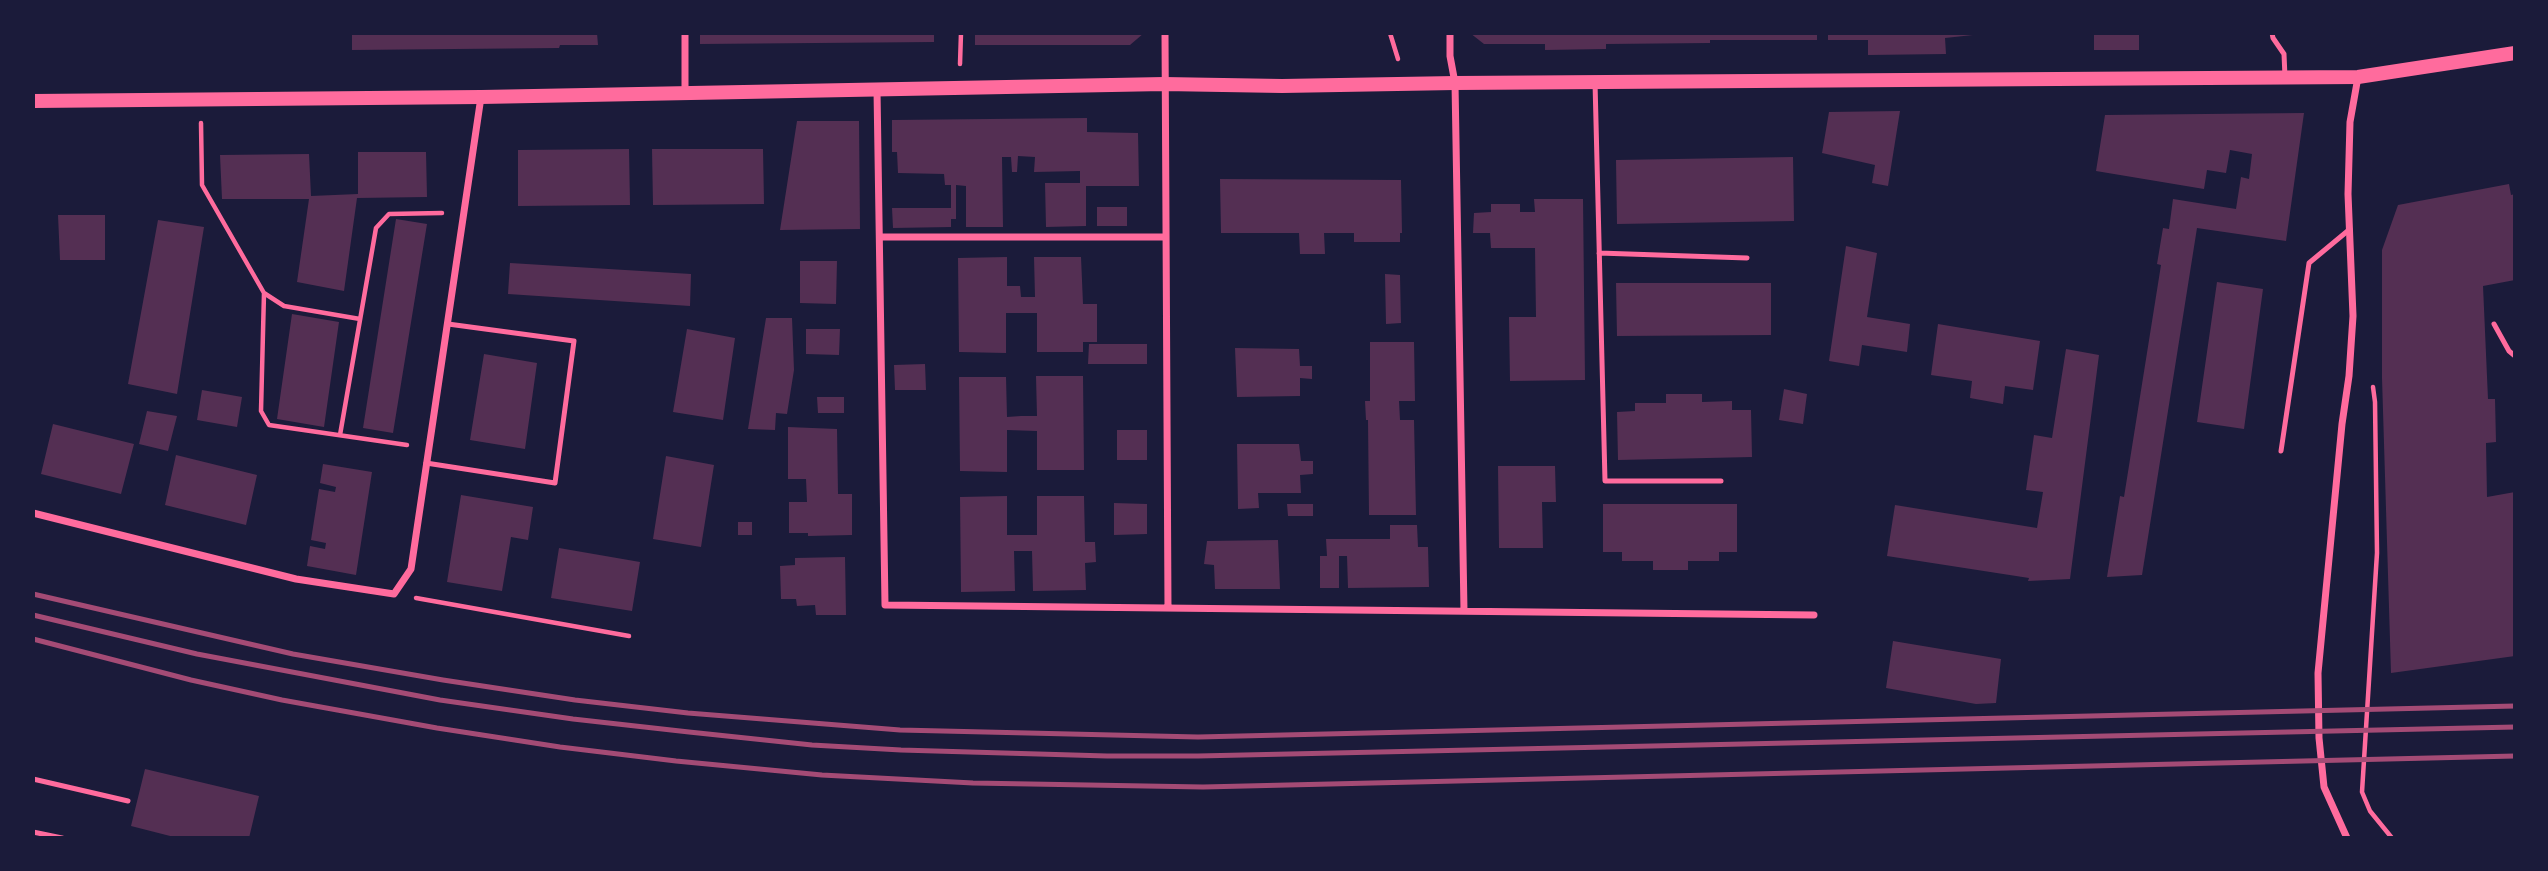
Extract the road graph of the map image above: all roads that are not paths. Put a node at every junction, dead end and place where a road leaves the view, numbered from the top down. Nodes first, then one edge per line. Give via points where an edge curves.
1 (685, 33) edge
2 (1165, 33) edge
3 (1450, 33) edge
4 (2272, 33) edge
5 (2515, 53) edge
6 (2285, 77) junction
7 (2358, 77) junction
8 (1595, 82) junction
9 (1455, 83) junction
10 (1164, 84) junction
11 (877, 89) junction
12 (685, 92) junction
13 (481, 97) junction
14 (33, 101) edge
15 (2350, 229) junction
16 (880, 237) junction
17 (1166, 237) junction
18 (1598, 253) junction
19 (1747, 258) dead end
20 (448, 324) junction
21 (2494, 324) dead end
22 (2515, 356) edge
23 (2281, 451) dead end
24 (426, 463) junction
25 (1721, 481) dead end
26 (33, 513) edge
27 (1168, 608) junction
28 (1464, 611) junction
29 (1814, 615) dead end
30 (33, 779) edge
31 (128, 801) dead end
32 (33, 832) edge
33 (62, 838) edge
34 (2347, 838) edge

1 - 12 street
2 - 10 street
3 - 9 street
4 - 6 lane via 2284,54
5 - 7 main road
6 - 7 main road
6 - 8 main road
7 - 15 street via 2350,122
8 - 9 main road
8 - 18 lane
9 - 10 main road
9 - 28 street
10 - 11 main road
10 - 17 street
11 - 12 main road
11 - 16 street
12 - 13 main road
13 - 14 main road
13 - 20 street
15 - 23 lane via 2309,263
15 - 34 street via 2353,316 2349,376 2319,673 2324,787
16 - 17 street
16 - 27 street via 885,605
17 - 27 street
18 - 19 lane
18 - 25 lane via 1605,481
20 - 24 street
20 - 24 lane via 574,341 555,483
21 - 22 lane
24 - 26 street via 411,569 394,594 296,579
27 - 28 street
28 - 29 street
30 - 31 lane
32 - 33 lane

